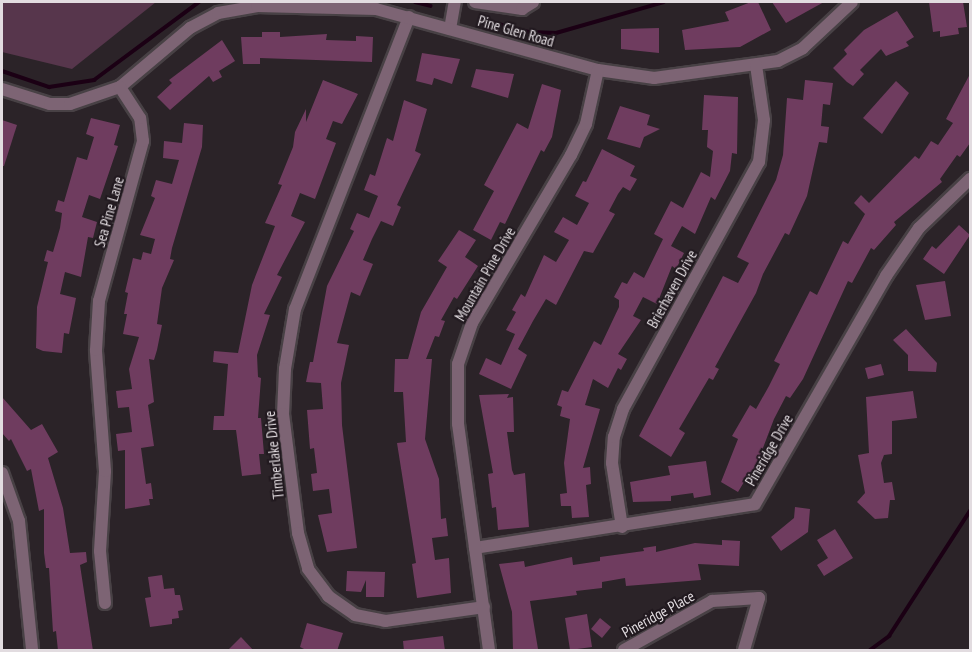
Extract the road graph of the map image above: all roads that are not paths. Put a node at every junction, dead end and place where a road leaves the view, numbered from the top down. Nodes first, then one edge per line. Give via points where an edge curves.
1 (455, 2) edge
2 (476, 2) edge
3 (533, 2) edge
4 (852, 2) edge
5 (409, 17) junction
6 (450, 28) junction
7 (756, 65) junction
8 (598, 70) junction
9 (120, 87) junction
10 (2, 89) edge
11 (970, 179) edge
12 (2, 473) edge
13 (622, 527) junction
14 (475, 548) junction
15 (105, 603) dead end
16 (484, 607) junction
17 (32, 651) edge
18 (489, 651) edge
19 (624, 651) edge
20 (744, 651) edge

1 - 6 street
2 - 3 street via 522,9
4 - 7 street, Pine Glen Road via 803,48 778,61
5 - 6 street, Pine Glen Road
5 - 9 street, Pine Glen Road via 345,6 256,6 218,13 190,28
5 - 16 street, Timberlake Drive via 296,309 285,369 283,414 298,533 308,569 328,596 355,615 385,621
6 - 8 street, Pine Glen Road
7 - 8 street, Pine Glen Road via 654,78
7 - 13 street, Brierhaven Drive via 764,120 759,162 623,409 614,437 612,463
8 - 14 street, Mountain Pine Drive via 586,124 472,323 458,364 458,424
9 - 10 street, Pine Glen Road via 70,104 50,104
9 - 15 street, Sea Pine Lane via 140,118 143,141 99,301 96,350 105,471 100,551
11 - 13 street, Pineridge Drive via 919,228 886,276 755,504
12 - 17 street via 19,521
13 - 14 street, Pineridge Drive
14 - 16 street, Mountain Pine Drive
16 - 18 street, Mountain Pine Drive
19 - 20 street, Pineridge Place via 712,601 759,598

